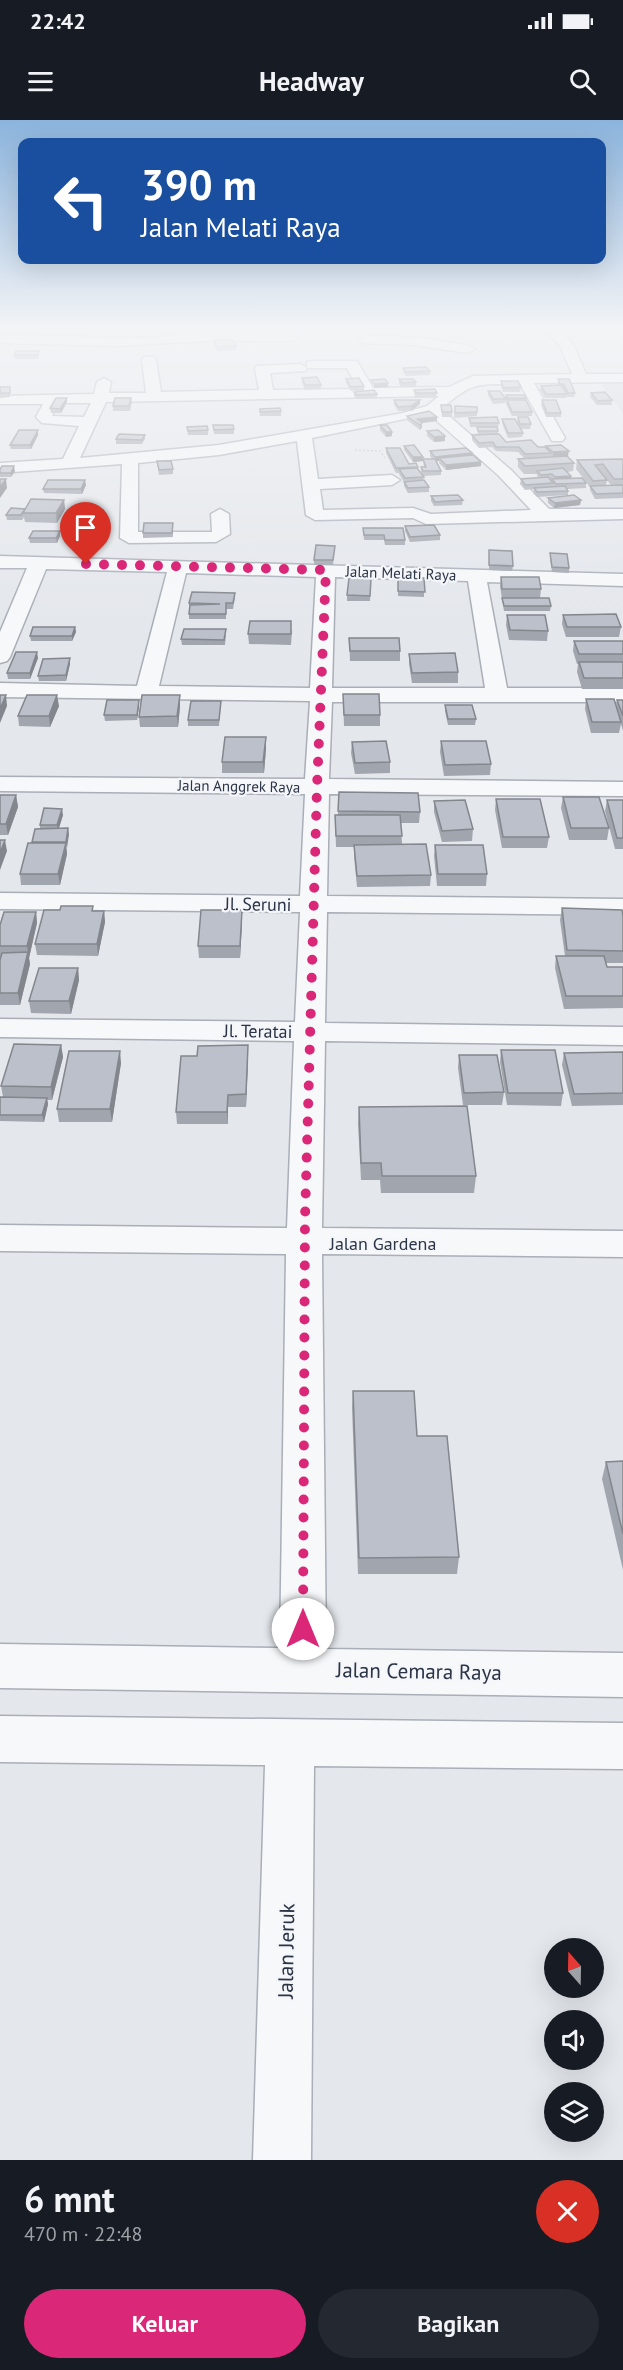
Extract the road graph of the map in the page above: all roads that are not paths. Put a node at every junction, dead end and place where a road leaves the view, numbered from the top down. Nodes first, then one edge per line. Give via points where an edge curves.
1 (87, 425) edge
2 (256, 425) edge
3 (356, 425) edge
4 (450, 425) edge
5 (550, 425) edge
6 (304, 434) junction
7 (557, 438) dead end
8 (254, 444) junction
9 (130, 459) junction
10 (69, 463) junction
11 (32, 465) junction
12 (0, 468) edge
13 (392, 480) road end
14 (18, 484) dead end
15 (310, 484) junction
16 (220, 514) dead end
17 (544, 514) junction
18 (623, 514) edge
19 (0, 562) edge
20 (39, 563) junction
21 (178, 566) junction
22 (326, 570) junction
23 (476, 575) junction
24 (623, 580) edge
25 (0, 657) edge
26 (0, 690) edge
27 (147, 691) junction
28 (497, 694) junction
29 (322, 695) junction
30 (623, 695) edge
31 (0, 784) edge
32 (317, 787) junction
33 (623, 789) edge
34 (0, 901) edge
35 (314, 904) junction
36 (623, 907) edge
37 (0, 1028) edge
38 (310, 1032) junction
39 (623, 1036) edge
40 (0, 1238) edge
41 (304, 1243) junction
42 (623, 1244) edge
43 (0, 1666) edge
44 (303, 1670) junction
45 (623, 1675) edge
46 (0, 1739) edge
47 (290, 1741) junction
48 (623, 1746) edge
49 (282, 2160) edge

1 - 10 street
2 - 8 street
3 - 6 street
4 - 17 street
5 - 7 street
6 - 8 street
6 - 15 street
8 - 9 street
9 - 10 street
9 - 16 street via 129,538 216,537 221,534
10 - 11 street
11 - 12 street
11 - 14 street
13 - 15 street
15 - 17 street via 315,523 413,513 426,519
17 - 18 street
19 - 20 street, Jalan Melati Raya
20 - 21 street, Jalan Melati Raya
20 - 25 street
21 - 22 street, Jalan Melati Raya
21 - 27 street
22 - 23 street, Jalan Melati Raya
22 - 29 street
23 - 24 street, Jalan Melati Raya
23 - 28 street
26 - 27 street
27 - 29 street
28 - 29 street
28 - 30 street
29 - 32 street
31 - 32 street, Jalan Anggrek Raya
32 - 33 street, Jalan Anggrek Raya
32 - 35 street
34 - 35 street, Jl. Seruni
35 - 36 street, Jl. Seruni
35 - 38 street
37 - 38 street, Jl. Teratai
38 - 39 street, Jl. Teratai
38 - 41 street
40 - 41 street, Jalan Gardena
41 - 42 street, Jalan Gardena
41 - 44 street
43 - 44 street, Jalan Cemara Raya
44 - 45 street, Jalan Cemara Raya
46 - 47 street
47 - 48 street
47 - 49 street, Jalan Jeruk

